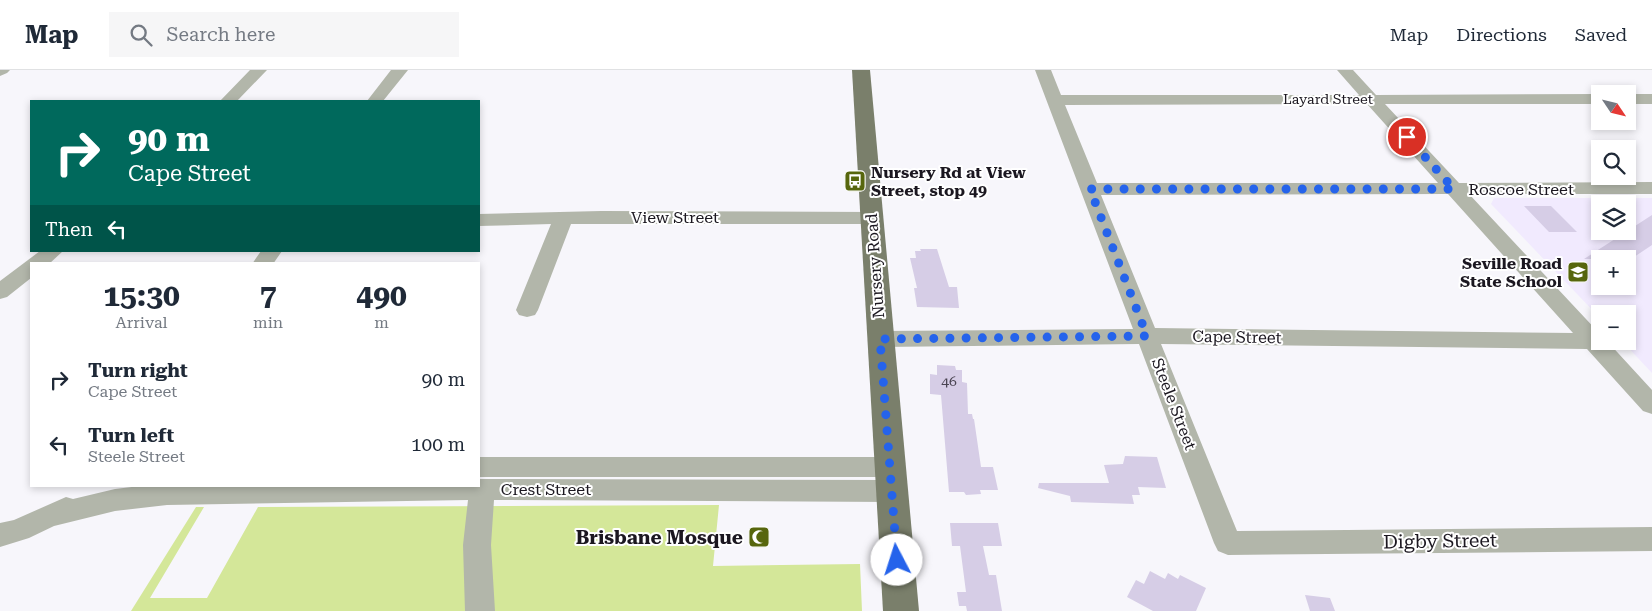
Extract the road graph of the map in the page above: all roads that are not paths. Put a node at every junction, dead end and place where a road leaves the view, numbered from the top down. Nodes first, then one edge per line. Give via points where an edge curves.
1 (259, 70) edge
2 (400, 70) edge
3 (861, 70) edge
4 (1043, 70) edge
5 (1345, 70) edge
6 (1652, 98) edge
7 (1372, 99) junction
8 (1591, 99) edge
9 (1636, 99) edge
10 (229, 100) edge
11 (376, 100) edge
12 (1056, 100) junction
13 (1652, 188) edge
14 (1090, 189) junction
15 (1454, 189) junction
16 (562, 218) junction
17 (872, 218) junction
18 (480, 220) edge
19 (51, 252) edge
20 (271, 252) edge
21 (38, 262) edge
22 (264, 262) edge
23 (30, 269) edge
24 (0, 292) edge
25 (527, 310) dead end
26 (1147, 336) junction
27 (1591, 337) edge
28 (880, 339) junction
29 (1591, 340) edge
30 (1603, 350) edge
31 (1652, 405) edge
32 (481, 478) edge
33 (891, 479) junction
34 (304, 487) edge
35 (110, 491) edge
36 (0, 534) edge
37 (1652, 539) edge
38 (1228, 544) joint
39 (480, 611) edge
40 (901, 611) edge

1 - 10 street
2 - 11 street
3 - 17 main road, Nursery Road
4 - 12 street, Steele Street
5 - 7 street
6 - 9 street
7 - 8 street, Layard Street
7 - 12 street, Layard Street
7 - 15 street
12 - 14 street, Steele Street
13 - 15 street, Roscoe Street
14 - 15 street, Roscoe Street
14 - 26 street, Steele Street
15 - 27 street
16 - 17 street, View Street
16 - 18 street, View Street
16 - 25 street
17 - 28 main road, Nursery Road
19 - 21 street
20 - 22 street
23 - 24 street
26 - 28 street, Cape Street
26 - 29 street, Cape Street
26 - 38 street, Steele Street
28 - 33 main road, Nursery Road
30 - 31 street
32 - 33 street, Crest Street
32 - 39 street via 477,545
33 - 40 main road, Nursery Road
34 - 35 street, Crest Street via 167,494
35 - 36 street, Crest Street via 19,530
37 - 38 street, Digby Street

